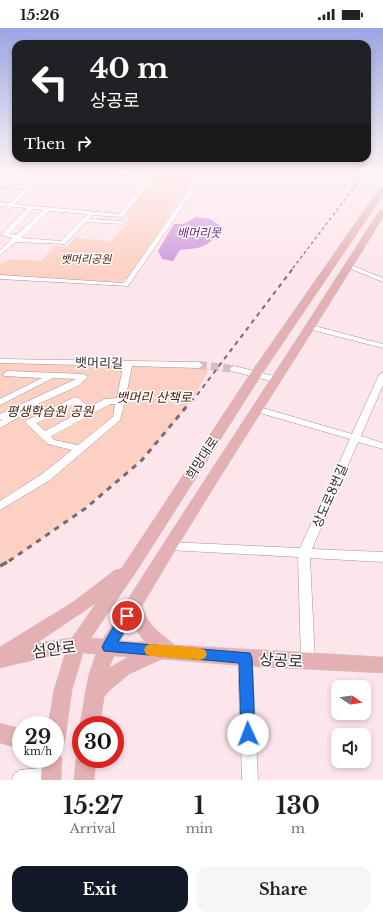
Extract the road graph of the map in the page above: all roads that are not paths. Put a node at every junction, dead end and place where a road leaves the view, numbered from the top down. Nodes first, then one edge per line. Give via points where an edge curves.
1 (9, 207) edge
2 (32, 207) joint
3 (128, 207) edge
4 (180, 207) edge
5 (371, 207) edge
6 (48, 209) junction
7 (4, 211) dead end
8 (91, 213) junction
9 (381, 218) edge
10 (84, 220) junction
11 (121, 223) dead end
12 (17, 238) junction
13 (0, 252) edge
14 (348, 266) junction
15 (0, 277) edge
16 (383, 280) edge
17 (311, 327) junction
18 (383, 346) edge
19 (0, 361) edge
20 (19, 361) junction
21 (128, 364) junction
22 (199, 365) tunnel mouth
23 (234, 369) tunnel mouth
24 (256, 374) junction
25 (383, 375) edge
26 (3, 376) edge
27 (51, 377) junction
28 (275, 379) junction
29 (0, 402) edge
30 (37, 402) junction
31 (121, 402) junction
32 (256, 409) junction
33 (88, 411) junction
34 (0, 417) edge
35 (0, 425) edge
36 (46, 435) junction
37 (356, 438) junction
38 (383, 446) edge
39 (80, 450) junction
40 (0, 506) edge
41 (169, 546) junction
42 (304, 553) junction
43 (383, 557) edge
44 (132, 565) junction
45 (133, 605) junction
46 (77, 646) junction
47 (108, 647) junction
48 (167, 652) junction
49 (0, 658) edge
50 (245, 658) junction
51 (308, 661) junction
52 (383, 665) edge
53 (94, 695) junction
54 (58, 716) edge
55 (91, 716) edge
56 (0, 733) edge
57 (12, 736) edge
58 (85, 768) edge
59 (51, 771) edge
60 (18, 780) edge
61 (84, 780) edge
62 (250, 780) edge

1 - 7 street
2 - 6 street
2 - 12 street via 4,235
3 - 8 street via 121,216
4 - 15 street via 126,285
5 - 24 main road, 희망대로
6 - 8 street
6 - 12 street
8 - 10 street
9 - 14 main road, 희망대로
10 - 11 street
10 - 12 street via 63,243
12 - 13 street
14 - 16 street
14 - 17 main road, 희망대로
17 - 18 street
17 - 28 main road, 희망대로
19 - 20 street, 뱃머리길
20 - 21 street, 뱃머리길
20 - 26 street
21 - 22 street, 뱃머리길
21 - 31 street
23 - 24 street
24 - 28 street
24 - 44 main road, 희망대로
25 - 37 street, 상도로8번길
26 - 27 street
27 - 29 street
27 - 30 street via 84,377
28 - 32 main road, 희망대로
30 - 34 street
30 - 35 street
31 - 33 street via 108,401
31 - 39 street via 117,418
32 - 37 street
32 - 41 main road, 희망대로
33 - 36 street
33 - 36 street via 75,400 30,422
36 - 39 street via 52,442
37 - 38 street
37 - 42 street, 상도로8번길
39 - 40 street via 46,477
41 - 42 street
41 - 45 main road, 희망대로
42 - 43 street
42 - 51 street, 상도로8번길
44 - 46 main road, 희망대로
44 - 49 main road via 95,597
45 - 47 main road, 희망대로
45 - 48 main road via 140,626
46 - 47 main road, 섬안로
46 - 49 main road, 섬안로
46 - 54 main road, 희망대로 via 62,690
47 - 48 main road, 상공로
47 - 53 main road, 희망대로 via 98,674
48 - 50 main road, 상공로
48 - 53 main road via 126,665 110,676
50 - 51 main road, 상공로
50 - 62 street
51 - 52 main road, 상공로
53 - 55 main road, 희망대로
56 - 57 main road
58 - 61 main road
59 - 60 street

